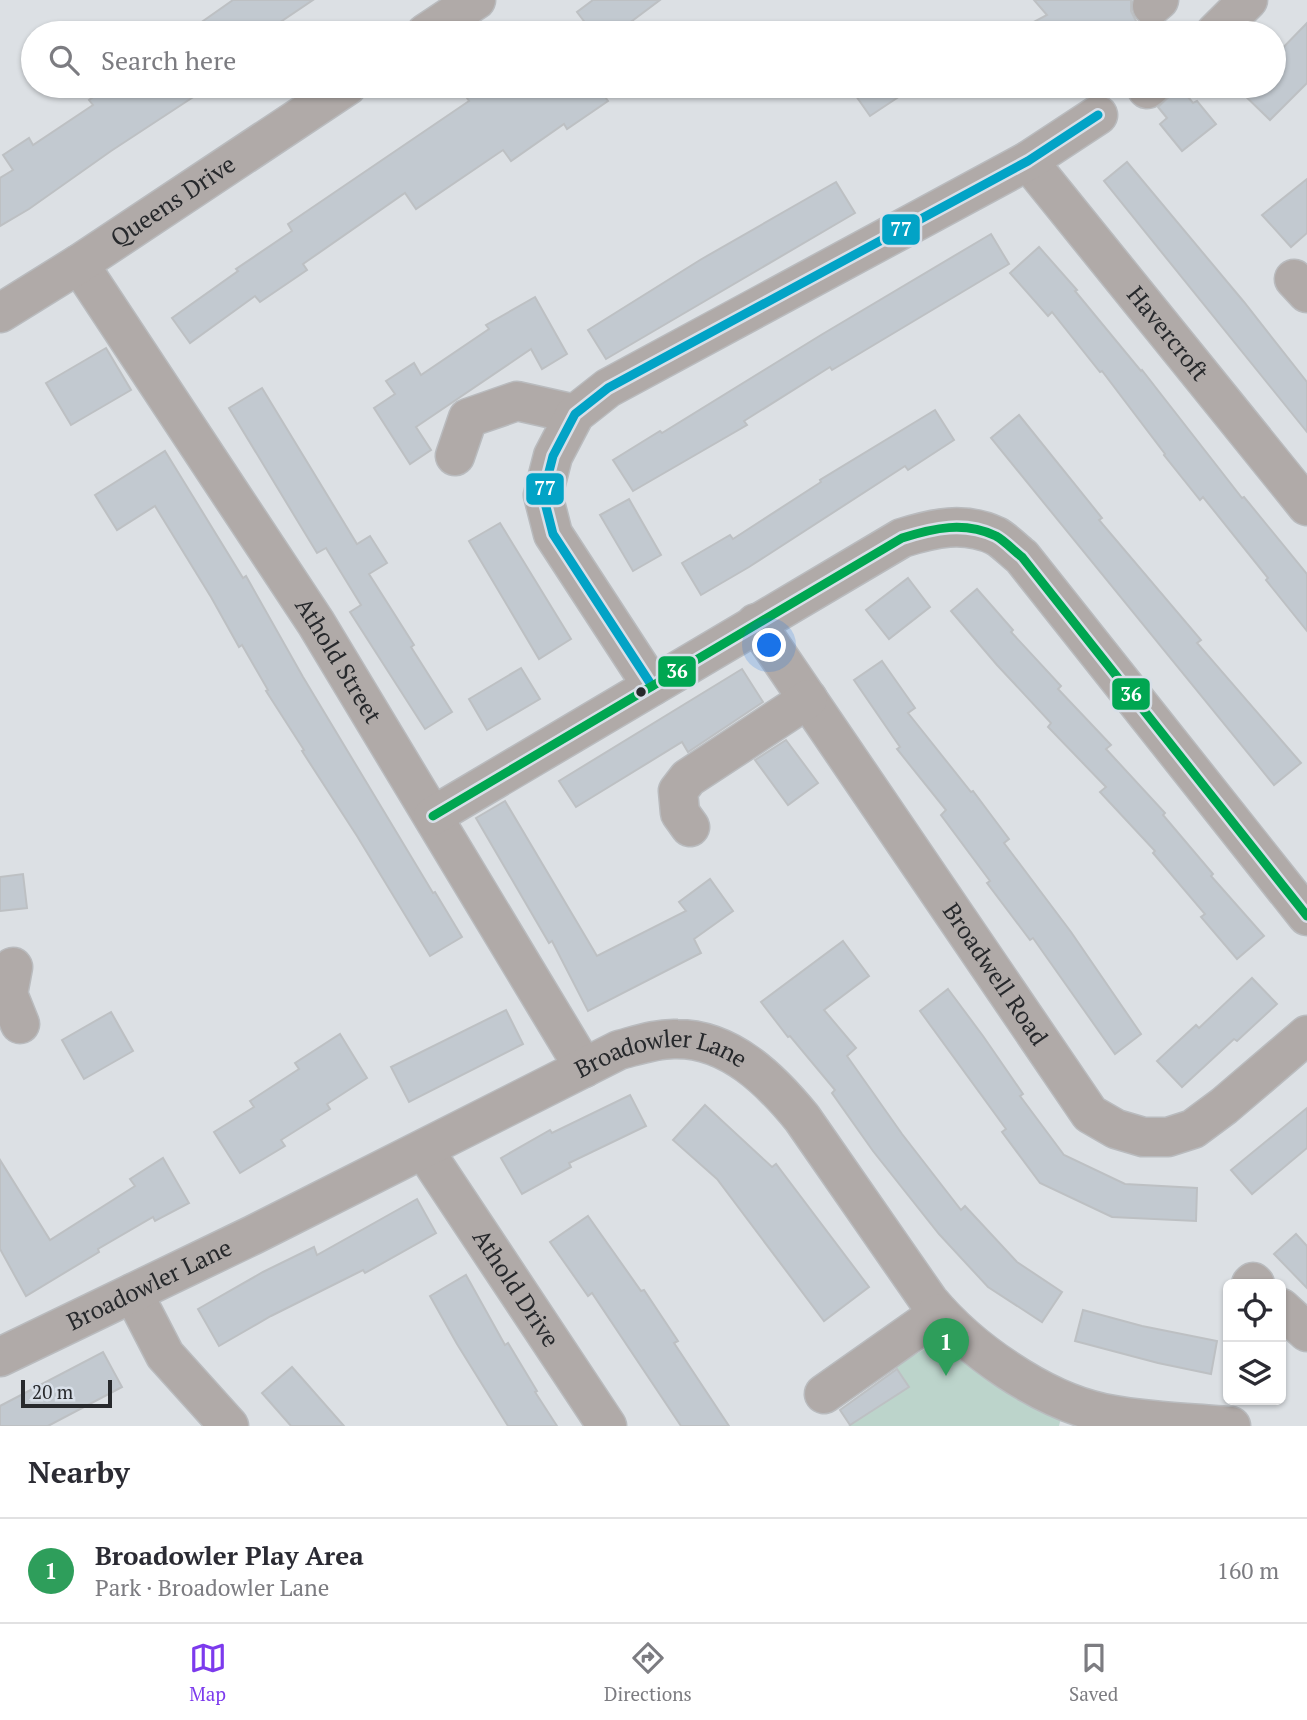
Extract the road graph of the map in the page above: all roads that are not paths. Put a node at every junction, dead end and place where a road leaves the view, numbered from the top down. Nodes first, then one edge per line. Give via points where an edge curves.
1 (476, 0) edge
2 (1248, 0) edge
3 (444, 21) edge
4 (1227, 21) edge
5 (329, 98) edge
6 (1097, 115) dead end
7 (1028, 161) junction
8 (79, 264) junction
9 (0, 313) edge
10 (575, 414) junction
11 (455, 456) dead end
12 (1307, 506) edge
13 (756, 623) junction
14 (652, 686) junction
15 (808, 699) junction
16 (433, 816) junction
17 (691, 827) dead end
18 (1303, 901) edge
19 (1307, 1035) edge
20 (584, 1069) junction
21 (424, 1150) junction
22 (133, 1293) junction
23 (1286, 1313) edge
24 (939, 1314) junction
25 (1307, 1332) edge
26 (0, 1357) edge
27 (824, 1394) dead end
28 (229, 1426) edge
29 (607, 1426) edge
30 (1231, 1426) edge

1 - 3 street
2 - 4 street
5 - 8 street, Queens Drive
6 - 7 street
7 - 10 street via 608,388
7 - 12 street, Havercroft
8 - 9 street, Queens Drive
8 - 16 street, Athold Street via 316,623
10 - 11 street via 517,401 468,418
10 - 14 street via 553,456 543,495 553,534
13 - 14 street
13 - 15 street, Broadwell Road
13 - 18 street via 902,538 938,527 970,528 998,537 1022,557
14 - 16 street
15 - 17 street via 688,778 678,791 680,813
15 - 19 street, Broadwell Road via 1090,1114 1143,1137 1168,1137 1193,1129
16 - 20 street, Athold Street
20 - 21 street, Broadowler Lane
20 - 24 street, Broadowler Lane via 619,1051 678,1038 734,1055 780,1091 802,1118
21 - 22 street, Broadowler Lane
21 - 29 street, Athold Drive
22 - 26 street, Broadowler Lane
22 - 28 street via 165,1355
23 - 25 street
24 - 27 street
24 - 30 street, Broadowler Lane via 976,1349 1055,1396 1101,1412

